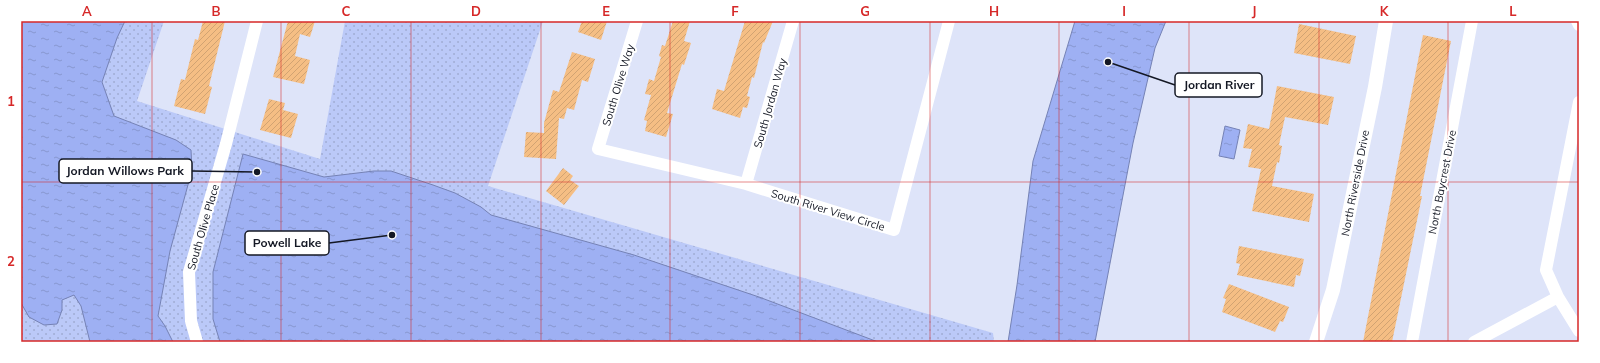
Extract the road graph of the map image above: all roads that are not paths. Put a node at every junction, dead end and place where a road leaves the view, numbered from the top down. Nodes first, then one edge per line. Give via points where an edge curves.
1 (257, 21) edge
2 (637, 21) edge
3 (793, 21) edge
4 (949, 21) edge
5 (1386, 21) edge
6 (1472, 21) edge
7 (1577, 21) edge
8 (1579, 25) edge
9 (1579, 102) edge
10 (598, 148) joint
11 (746, 184) junction
12 (1558, 297) junction
13 (1579, 331) edge
14 (197, 342) edge
15 (1316, 342) edge
16 (1412, 342) edge
17 (1474, 342) edge

1 - 14 street, South Olive Place via 226,144 189,272 191,320
2 - 10 street, South Olive Way
3 - 11 street, South Jordan Way
4 - 11 street, South River View Circle via 894,230
5 - 15 street, North Riverside Drive via 1333,290
6 - 16 street, North Baycrest Drive
7 - 8 street
9 - 12 street via 1546,270
10 - 11 street, South River View Circle
12 - 13 street
12 - 17 street

